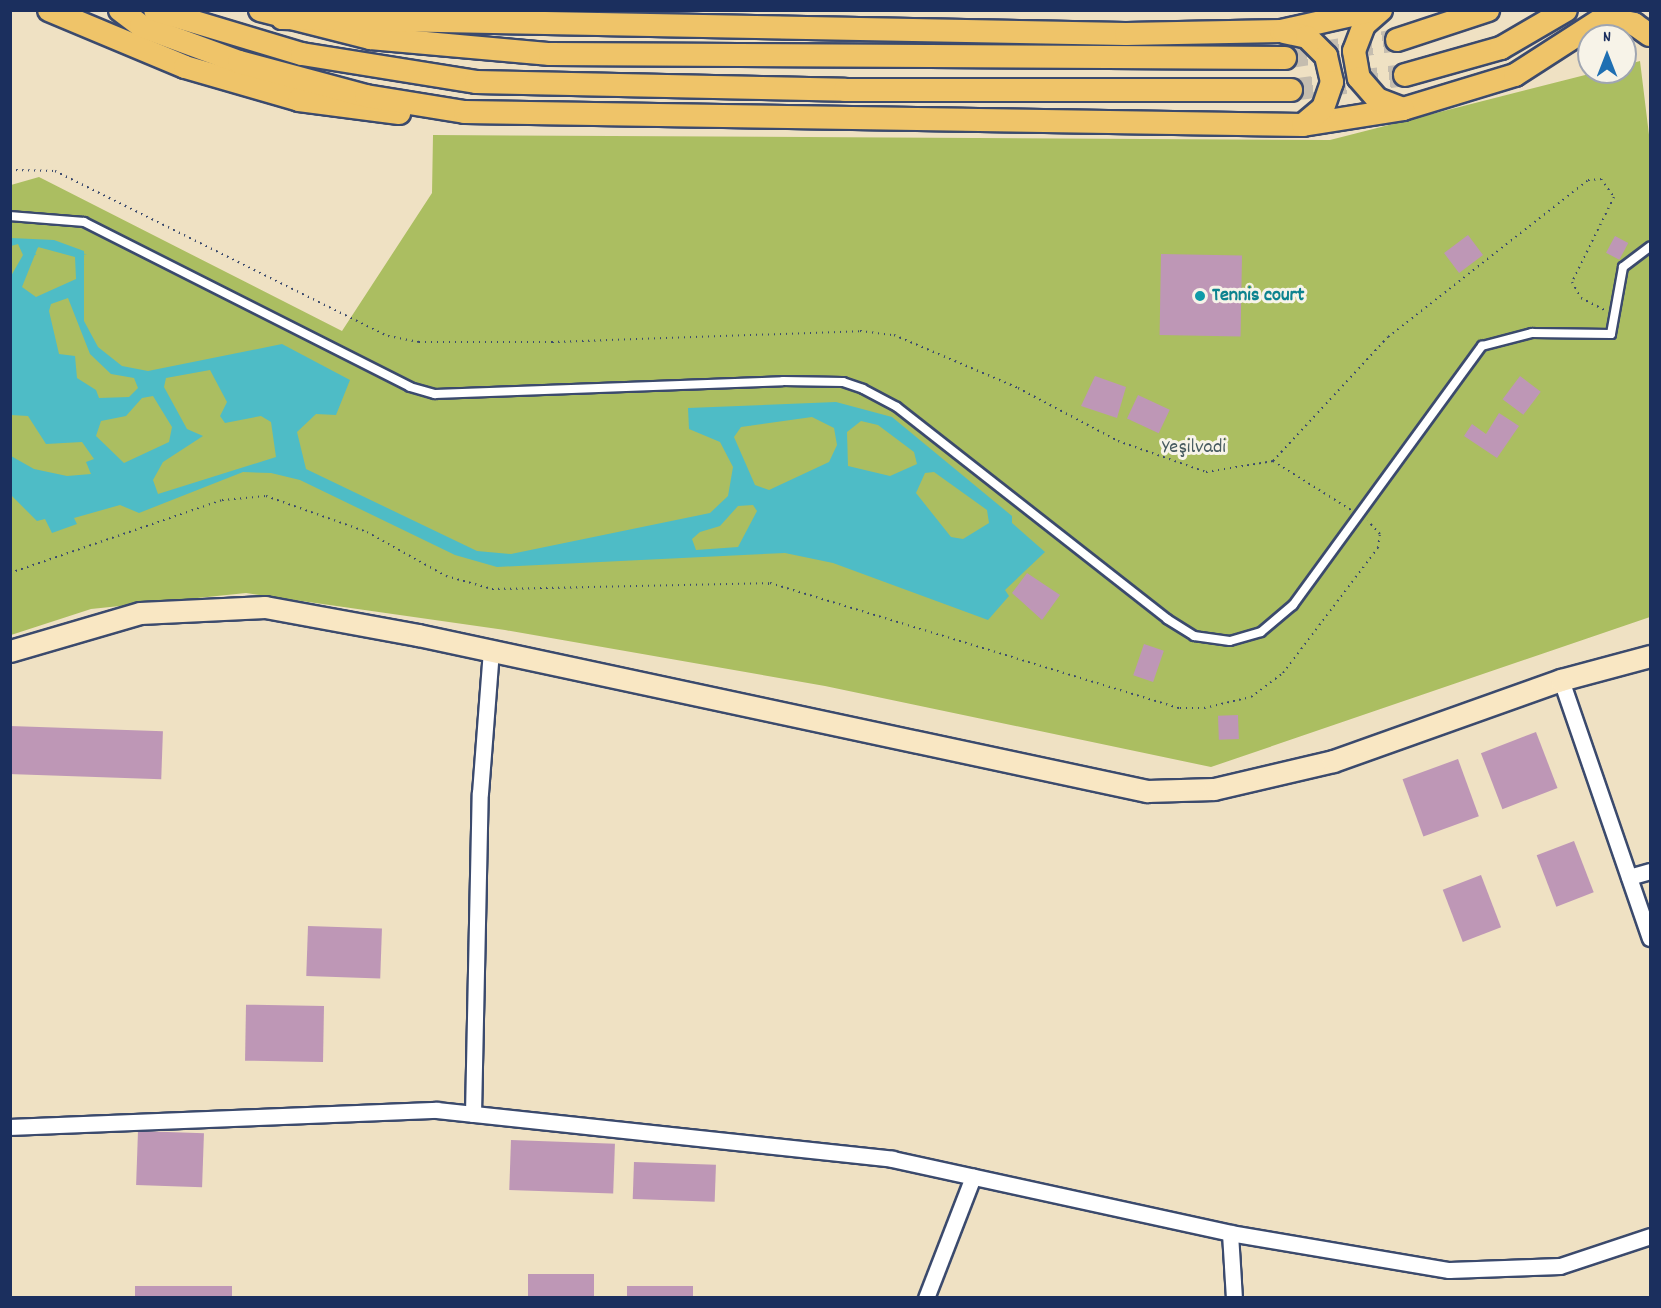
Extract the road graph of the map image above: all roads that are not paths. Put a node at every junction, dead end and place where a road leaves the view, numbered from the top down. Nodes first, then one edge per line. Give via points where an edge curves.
1 (49, 10) edge
2 (120, 10) edge
3 (155, 10) edge
4 (260, 10) edge
5 (1374, 10) edge
6 (1381, 10) edge
7 (1488, 10) edge
8 (1566, 10) edge
9 (1611, 14) edge
10 (282, 18) junction
11 (1281, 31) junction
12 (1650, 35) edge
13 (1397, 40) tunnel mouth
14 (1285, 58) tunnel mouth
15 (1405, 75) tunnel mouth
16 (1291, 90) tunnel mouth
17 (422, 106) junction
18 (1403, 109) junction
19 (1303, 125) junction
20 (10, 216) edge
21 (1650, 247) edge
22 (490, 650) junction
23 (10, 651) edge
24 (1650, 656) edge
25 (1561, 680) junction
26 (1650, 872) edge
27 (1629, 877) junction
28 (1650, 939) edge
29 (472, 1114) junction
30 (10, 1127) edge
31 (973, 1177) junction
32 (1230, 1233) junction
33 (1650, 1236) edge
34 (927, 1298) edge
35 (1234, 1298) edge

1 - 17 main road via 165,60 299,100 393,114
2 - 17 main road via 141,26 239,62
3 - 16 main road via 302,54 476,82 845,90
4 - 10 main road
5 - 11 main road
6 - 18 main road via 1364,25 1354,51 1359,78 1377,99
7 - 13 main road
8 - 15 main road via 1501,48
9 - 12 main road
9 - 18 main road via 1515,75
10 - 11 main road via 1066,33
10 - 14 main road via 370,38 550,54
11 - 19 main road via 1306,38 1326,56 1332,82 1323,108
17 - 19 main road via 521,114
18 - 19 main road
20 - 21 lane via 84,222 410,387 435,394 843,382 897,407 1194,636 1230,641 1261,632 1293,605 1482,346 1532,333 1611,334 1623,267
22 - 23 street via 253,608 140,613
22 - 25 street via 1147,791 1214,789 1333,761
22 - 29 street via 480,793
24 - 25 street
25 - 27 street
26 - 27 street
27 - 28 street
29 - 30 street via 437,1110
29 - 31 street via 892,1159
31 - 32 street
31 - 34 street
32 - 33 street via 1449,1270 1560,1266
32 - 35 street

